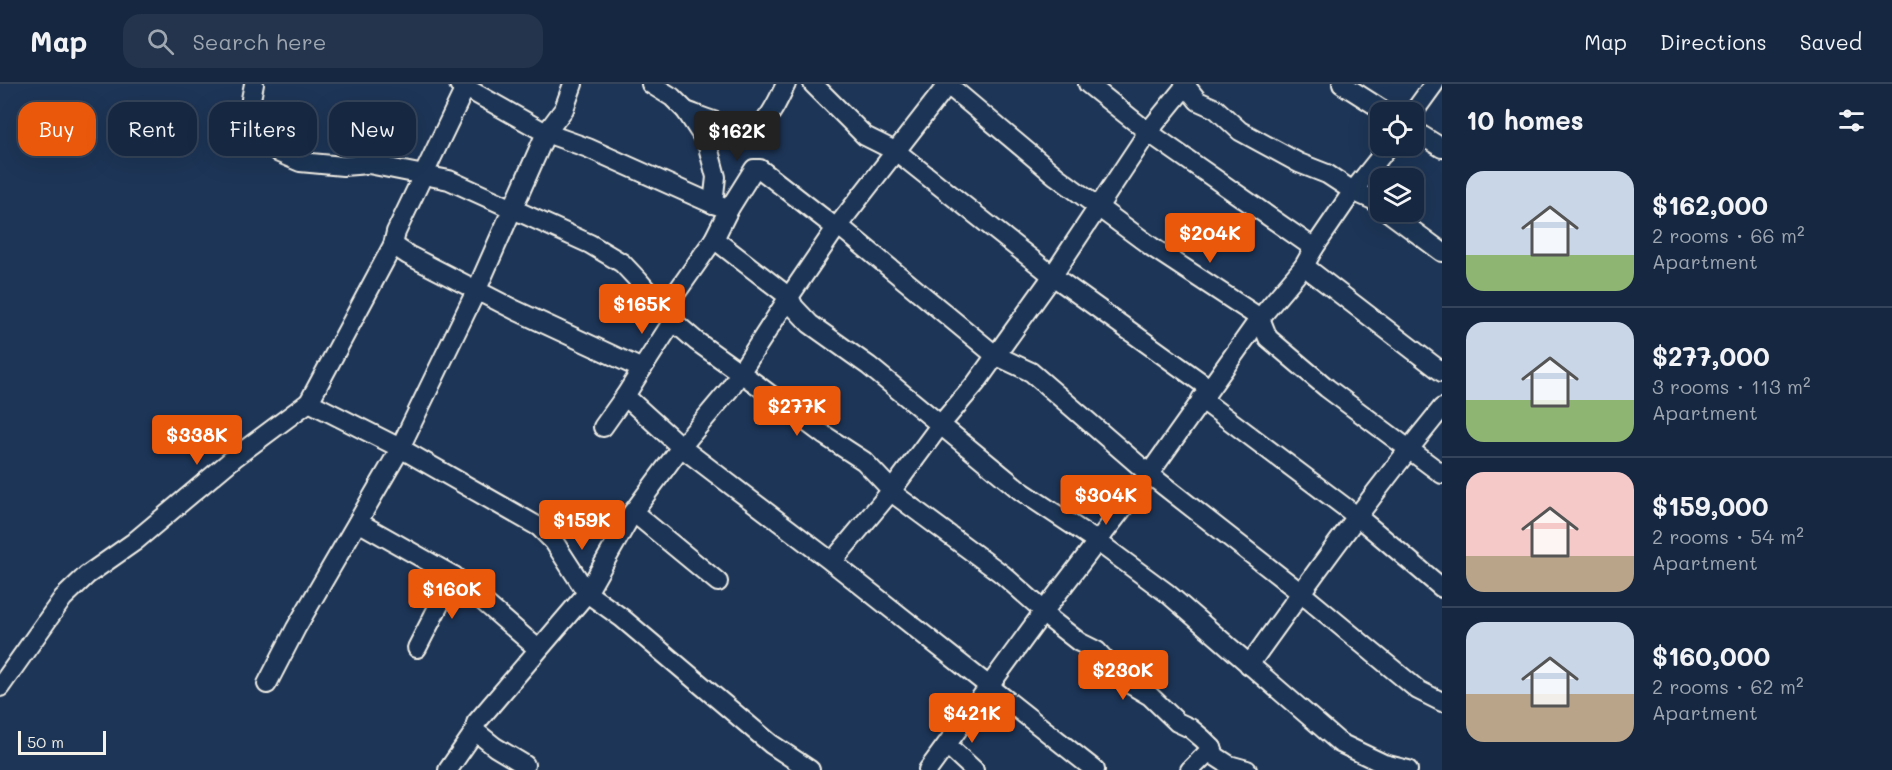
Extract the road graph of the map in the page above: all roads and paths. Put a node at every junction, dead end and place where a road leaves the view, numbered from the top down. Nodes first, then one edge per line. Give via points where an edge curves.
1 (254, 84) edge
2 (573, 84) edge
3 (651, 84) edge
4 (786, 84) edge
5 (813, 84) edge
6 (948, 84) edge
7 (1088, 84) edge
8 (1342, 84) edge
9 (1434, 84) edge
10 (464, 85) edge
11 (1187, 85) edge
12 (1370, 102) edge
13 (1421, 102) edge
14 (686, 111) junction
15 (1148, 132) junction
16 (546, 133) junction
17 (1424, 136) edge
18 (1442, 147) edge
19 (897, 152) junction
20 (1381, 156) edge
21 (424, 175) junction
22 (1353, 192) junction
23 (1370, 199) edge
24 (721, 206) junction
25 (1098, 206) junction
26 (513, 209) junction
27 (1402, 222) edge
28 (838, 227) junction
29 (714, 238) junction
30 (393, 245) junction
31 (1314, 248) junction
32 (1442, 252) edge
33 (1304, 266) junction
34 (1053, 276) junction
35 (477, 290) junction
36 (789, 297) junction
37 (669, 316) junction
38 (1260, 318) junction
39 (995, 355) junction
40 (642, 369) junction
41 (740, 372) junction
42 (1442, 372) edge
43 (1205, 393) junction
44 (625, 396) junction
45 (309, 402) junction
46 (1442, 408) edge
47 (941, 424) junction
48 (603, 427) dead end
49 (681, 447) junction
50 (400, 448) junction
51 (1409, 449) junction
52 (1149, 474) junction
53 (1442, 474) edge
54 (892, 490) junction
55 (633, 513) junction
56 (1358, 517) junction
57 (358, 522) junction
58 (1098, 542) junction
59 (832, 562) junction
60 (454, 576) junction
61 (718, 582) dead end
62 (1442, 588) edge
63 (1300, 592) junction
64 (587, 593) junction
65 (1044, 611) junction
66 (417, 648) dead end
67 (538, 649) junction
68 (1249, 665) junction
69 (267, 684) dead end
70 (0, 687) edge
71 (990, 687) junction
72 (1442, 702) edge
73 (475, 731) junction
74 (947, 745) junction
75 (1212, 748) junction
76 (525, 765) dead end
77 (1228, 767) edge
78 (448, 770) edge
79 (810, 770) edge
80 (928, 770) edge
81 (974, 770) edge
82 (1095, 770) edge
83 (1190, 770) edge
84 (1247, 770) edge
85 (1408, 770) edge

1 - 21 street via 251,99 255,120 279,153 300,162 369,164
2 - 16 street via 564,109
3 - 14 street
4 - 14 street via 766,120 748,127 733,127
5 - 19 street via 865,136
6 - 19 street
6 - 25 street via 1056,176
7 - 15 street
8 - 12 street
9 - 13 street
10 - 16 street
10 - 21 street
11 - 15 street
11 - 22 street via 1197,100 1216,109 1240,131 1327,174
14 - 24 street via 707,143
15 - 25 street
15 - 31 street
16 - 24 street
16 - 26 street
17 - 18 street
19 - 28 street
19 - 34 street
20 - 22 street
21 - 26 street via 449,180
21 - 30 street
22 - 23 street
22 - 31 street
24 - 28 street via 754,169 760,168
24 - 29 street
25 - 34 street
25 - 38 street via 1152,247
26 - 35 street
26 - 37 street via 612,256
27 - 32 street
28 - 36 street
28 - 39 street
29 - 36 street
29 - 37 street
30 - 35 street
30 - 45 street
31 - 33 street
33 - 38 street
33 - 42 street
34 - 39 street
34 - 43 street
35 - 40 street
35 - 50 street
36 - 41 street
36 - 47 street via 810,324
37 - 40 street
37 - 41 street
38 - 43 street
38 - 51 street via 1268,338
39 - 47 street
39 - 52 street via 1031,372
40 - 44 street
41 - 49 street
41 - 54 street via 864,461
43 - 52 street
43 - 56 street
44 - 48 street
44 - 49 street
45 - 50 street
45 - 70 street via 87,575 63,598
46 - 51 street
47 - 54 street
47 - 58 street via 1021,491
49 - 55 street
49 - 59 street
50 - 57 street
50 - 64 street via 539,527 554,542
51 - 53 street
51 - 56 street
52 - 58 street
52 - 63 street
54 - 59 street
54 - 65 street
55 - 61 street
55 - 64 street
56 - 62 street
56 - 63 street
57 - 60 street
57 - 69 street
58 - 65 street
58 - 68 street via 1167,593
59 - 71 street
60 - 66 street
60 - 67 street
63 - 68 street
63 - 72 street via 1418,690
64 - 67 street
64 - 79 street via 771,744
65 - 71 street
65 - 75 street
67 - 73 street via 476,723
68 - 85 street via 1340,743 1384,764
71 - 74 street
71 - 82 street
73 - 76 street
73 - 78 street
74 - 80 street
74 - 81 street
75 - 77 street
75 - 83 street
77 - 84 street

